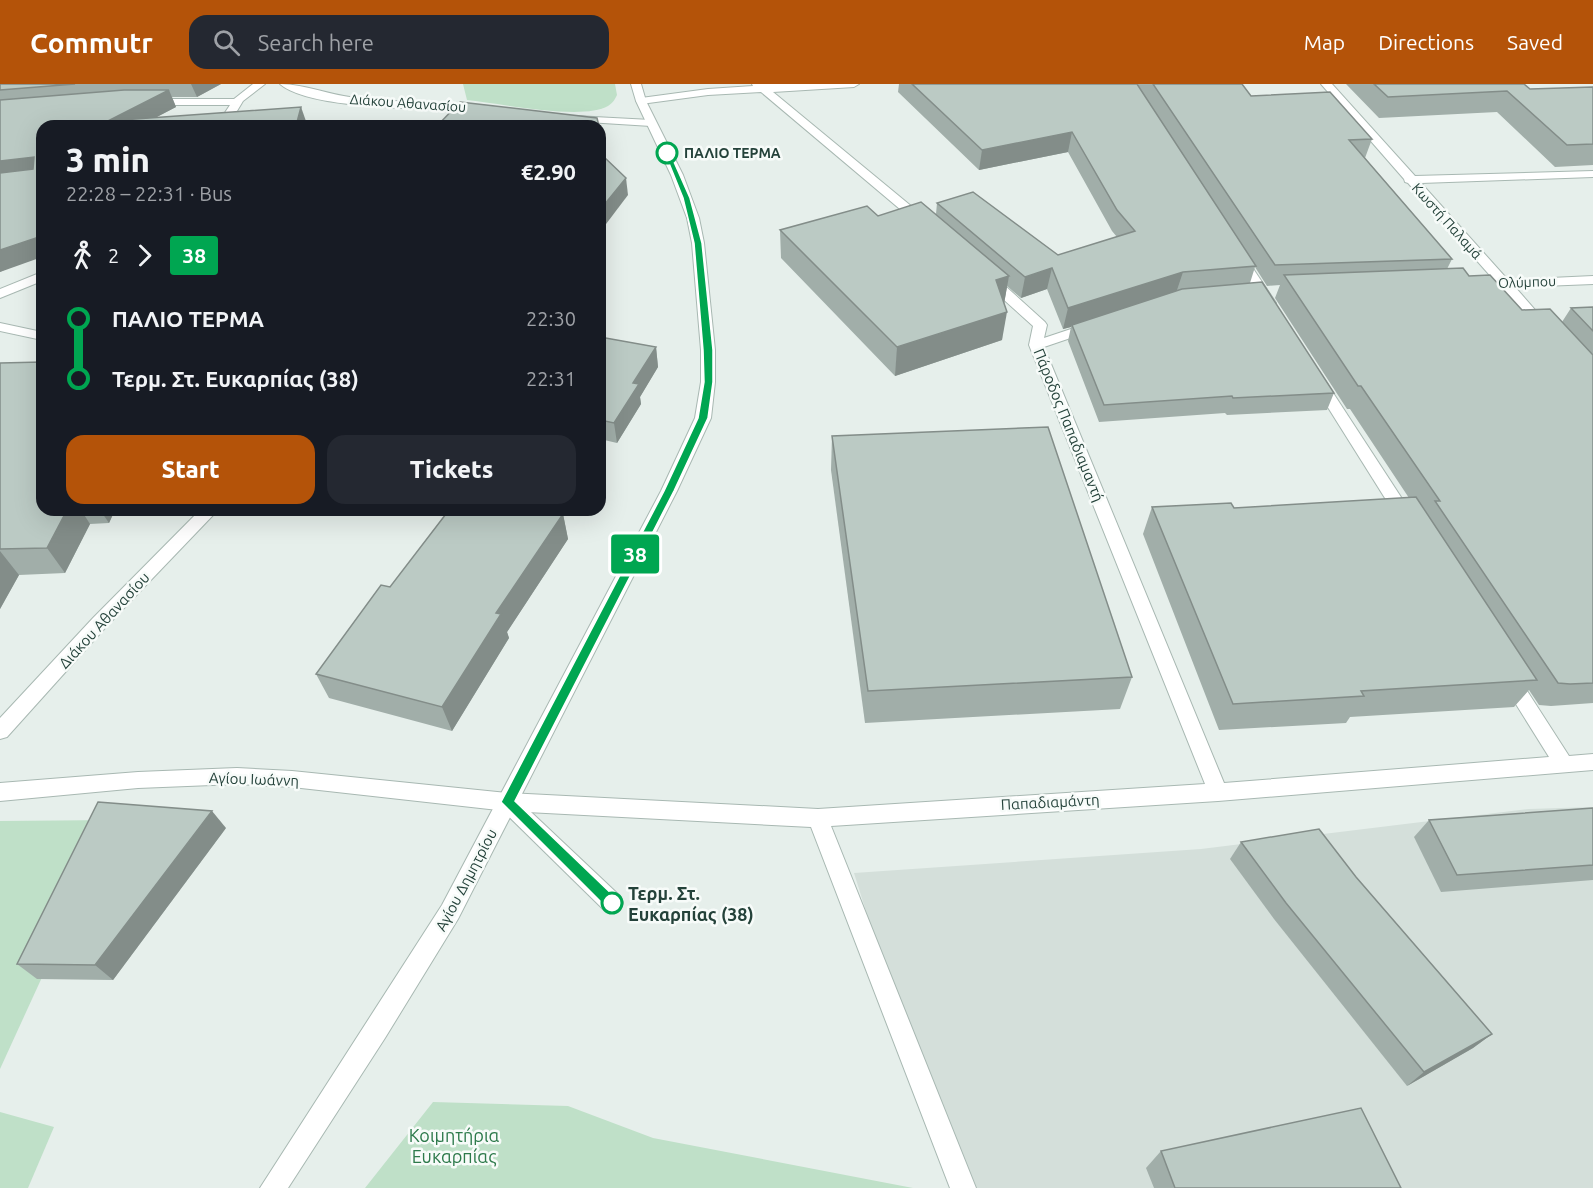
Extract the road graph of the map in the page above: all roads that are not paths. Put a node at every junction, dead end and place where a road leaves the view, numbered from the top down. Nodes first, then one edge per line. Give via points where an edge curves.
1 (260, 84) edge
2 (285, 84) edge
3 (636, 84) edge
4 (854, 84) edge
5 (1326, 84) edge
6 (761, 87) edge
7 (641, 101) junction
8 (143, 102) edge
9 (236, 102) junction
10 (495, 110) edge
11 (226, 120) edge
12 (606, 121) edge
13 (651, 123) junction
14 (1593, 174) edge
15 (1409, 180) junction
16 (935, 233) edge
17 (1230, 243) edge
18 (980, 272) edge
19 (36, 279) edge
20 (1593, 280) edge
21 (1504, 284) junction
22 (1458, 285) edge
23 (0, 294) edge
24 (1275, 312) edge
25 (1100, 323) edge
26 (0, 327) edge
27 (1548, 333) edge
28 (36, 335) edge
29 (1036, 345) junction
30 (1313, 373) edge
31 (204, 516) edge
32 (1416, 533) edge
33 (1500, 664) edge
34 (0, 731) edge
35 (1593, 762) edge
36 (1564, 764) junction
37 (0, 792) edge
38 (1218, 792) junction
39 (507, 802) junction
40 (818, 818) junction
41 (612, 903) dead end
42 (273, 1188) edge
43 (963, 1188) edge

1 - 9 street
2 - 10 street, Διάκου Αθανασίου via 349,100
3 - 7 street, Αγίου Δημητρίου
4 - 6 street
5 - 15 street, Κωστή Παλαμά
6 - 7 street
6 - 16 street
7 - 13 street, Αγίου Δημητρίου
8 - 9 street
9 - 11 street
12 - 13 street
13 - 39 street, Αγίου Δημητρίου via 686,198 698,243 708,350 703,418
14 - 15 street
15 - 21 street, Κωστή Παλαμά
17 - 24 street
18 - 29 street, Πάροδος Παπαδιαμαντή via 1040,325
19 - 23 street
20 - 21 street, Ολύμπου
21 - 22 street, Ολύμπου
21 - 27 street, Κωστή Παλαμά
25 - 29 street
26 - 28 street
29 - 38 street, Πάροδος Παπαδιαμαντή
30 - 32 street
31 - 34 street, Διάκου Αθανασίου
33 - 36 street
35 - 36 street, Παπαδιαμάντη
36 - 38 street, Παπαδιαμάντη
37 - 39 street, Αγίου Ιωάννη via 237,776
38 - 40 street, Παπαδιαμάντη
39 - 40 street, Παπαδιαμάντη
39 - 41 street
39 - 42 street, Αγίου Δημητρίου via 421,962
40 - 43 street

